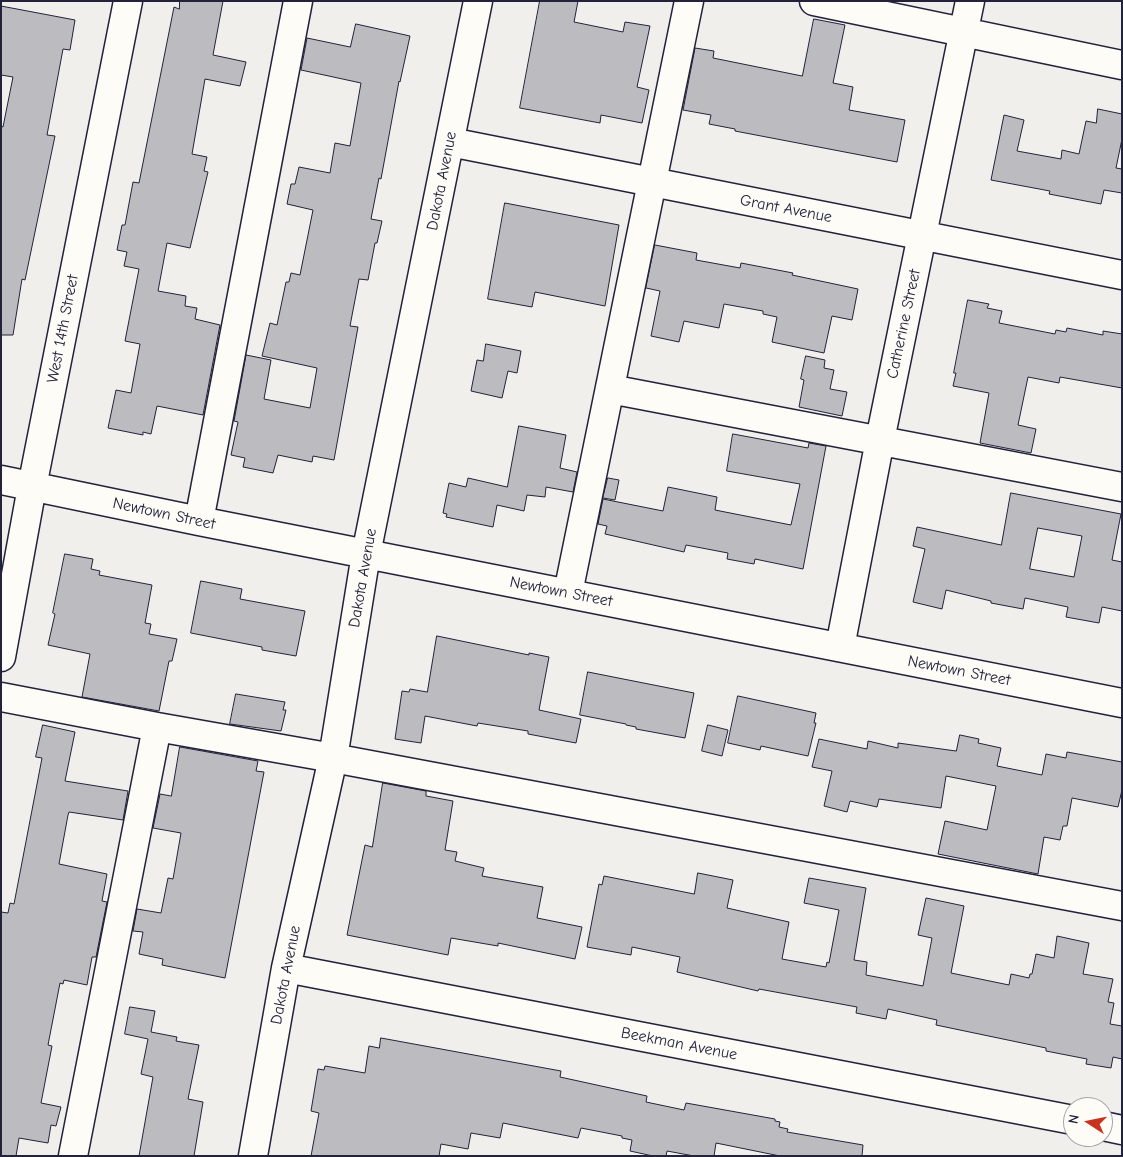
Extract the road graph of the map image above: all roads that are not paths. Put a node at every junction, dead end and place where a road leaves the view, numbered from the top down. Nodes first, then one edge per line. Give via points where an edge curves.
1 (128, 1) edge
2 (298, 1) edge
3 (478, 1) edge
4 (689, 1) edge
5 (814, 1) edge
6 (970, 1) edge
7 (964, 33) junction
8 (1122, 65) edge
9 (450, 142) junction
10 (651, 182) junction
11 (922, 236) junction
12 (1122, 275) edge
13 (610, 389) junction
14 (880, 440) junction
15 (1, 480) edge
16 (32, 487) junction
17 (1122, 487) edge
18 (199, 521) junction
19 (366, 554) junction
20 (568, 593) junction
21 (840, 647) junction
22 (1, 657) edge
23 (1, 697) edge
24 (1122, 703) edge
25 (157, 727) junction
26 (333, 758) junction
27 (1122, 906) edge
28 (286, 968) junction
29 (1063, 1118) edge
30 (73, 1156) edge
31 (253, 1156) edge

1 - 16 street, West 14th Street
2 - 18 street
3 - 9 street, Dakota Avenue
4 - 10 street
5 - 7 street
6 - 7 street, Catherine Street
7 - 8 street
7 - 11 street, Catherine Street
9 - 10 street, Grant Avenue
9 - 19 street, Dakota Avenue
10 - 11 street, Grant Avenue
10 - 13 street
11 - 12 street, Grant Avenue
11 - 14 street, Catherine Street
13 - 14 street
13 - 20 street
14 - 17 street
14 - 21 street, Catherine Street
15 - 16 street, Newtown Street
16 - 18 street, Newtown Street
16 - 22 street, West 14th Street
18 - 19 street, Newtown Street
19 - 20 street, Newtown Street
19 - 26 street, Dakota Avenue
20 - 21 street, Newtown Street
21 - 24 street, Newtown Street
23 - 25 street
25 - 26 street
25 - 30 street
26 - 27 street
26 - 28 street, Dakota Avenue
28 - 29 street, Beekman Avenue
28 - 31 street, Dakota Avenue

